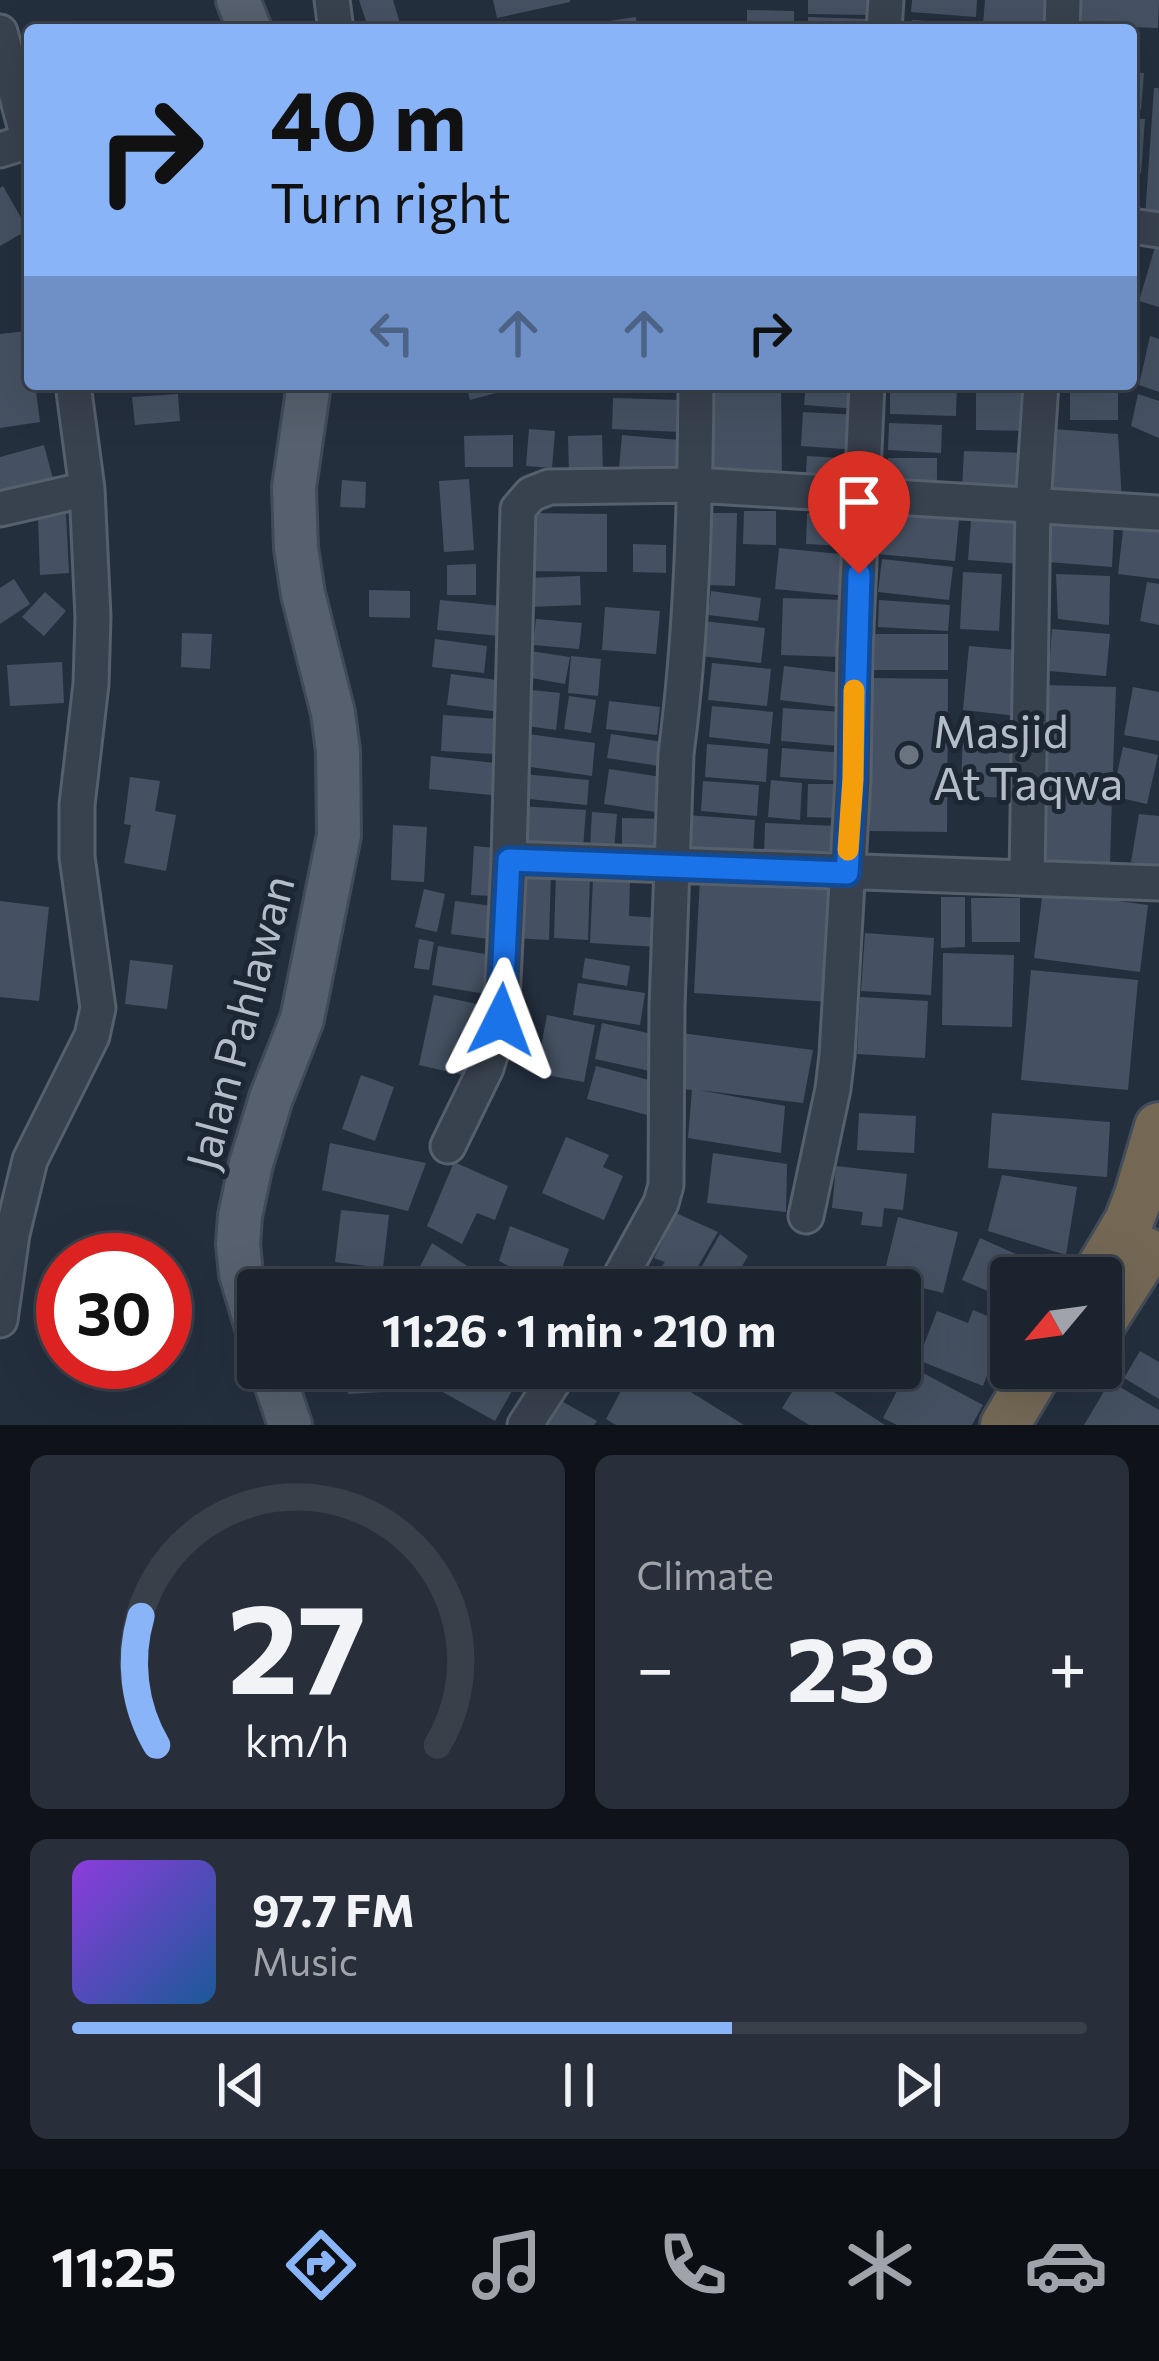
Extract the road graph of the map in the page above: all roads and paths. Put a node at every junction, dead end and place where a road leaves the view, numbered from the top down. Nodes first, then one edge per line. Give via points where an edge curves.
1 (0, 32) edge
2 (24, 121) edge
3 (74, 390) edge
4 (308, 390) edge
5 (696, 390) edge
6 (867, 390) edge
7 (1041, 390) edge
8 (695, 485) junction
9 (87, 489) junction
10 (862, 497) junction
11 (1033, 505) junction
12 (0, 508) edge
13 (1159, 513) edge
14 (509, 860) junction
15 (672, 865) junction
16 (847, 873) junction
17 (1027, 878) junction
18 (1159, 883) edge
19 (1159, 1127) edge
20 (448, 1146) dead end
21 (806, 1216) dead end
22 (1158, 1234) edge
23 (1108, 1257) edge
24 (241, 1269) edge
25 (625, 1269) edge
26 (1122, 1290) edge
27 (0, 1320) edge
28 (278, 1389) edge
29 (548, 1389) edge
30 (1027, 1389) edge
31 (1059, 1389) edge
32 (290, 1425) edge
33 (525, 1425) edge
34 (1005, 1425) edge
35 (1037, 1425) edge

1 - 2 street
3 - 9 street
4 - 24 main road, Jalan Pahlawan via 294,488 296,548 333,713 339,835 302,1019 251,1164
5 - 8 street
6 - 10 street
7 - 11 street
8 - 10 street
8 - 14 street via 549,487 518,508
8 - 15 street
9 - 12 street
9 - 27 street via 92,639 76,830 98,1008 30,1160
10 - 11 street
10 - 16 street
11 - 13 street
11 - 17 street
14 - 15 street
14 - 20 street via 497,1039
15 - 16 street
15 - 25 street via 666,1185
16 - 17 street
16 - 21 street via 833,1089
17 - 18 street
19 - 23 highway via 1129,1221
22 - 26 highway
28 - 32 main road
29 - 33 street
30 - 34 highway
31 - 35 highway

